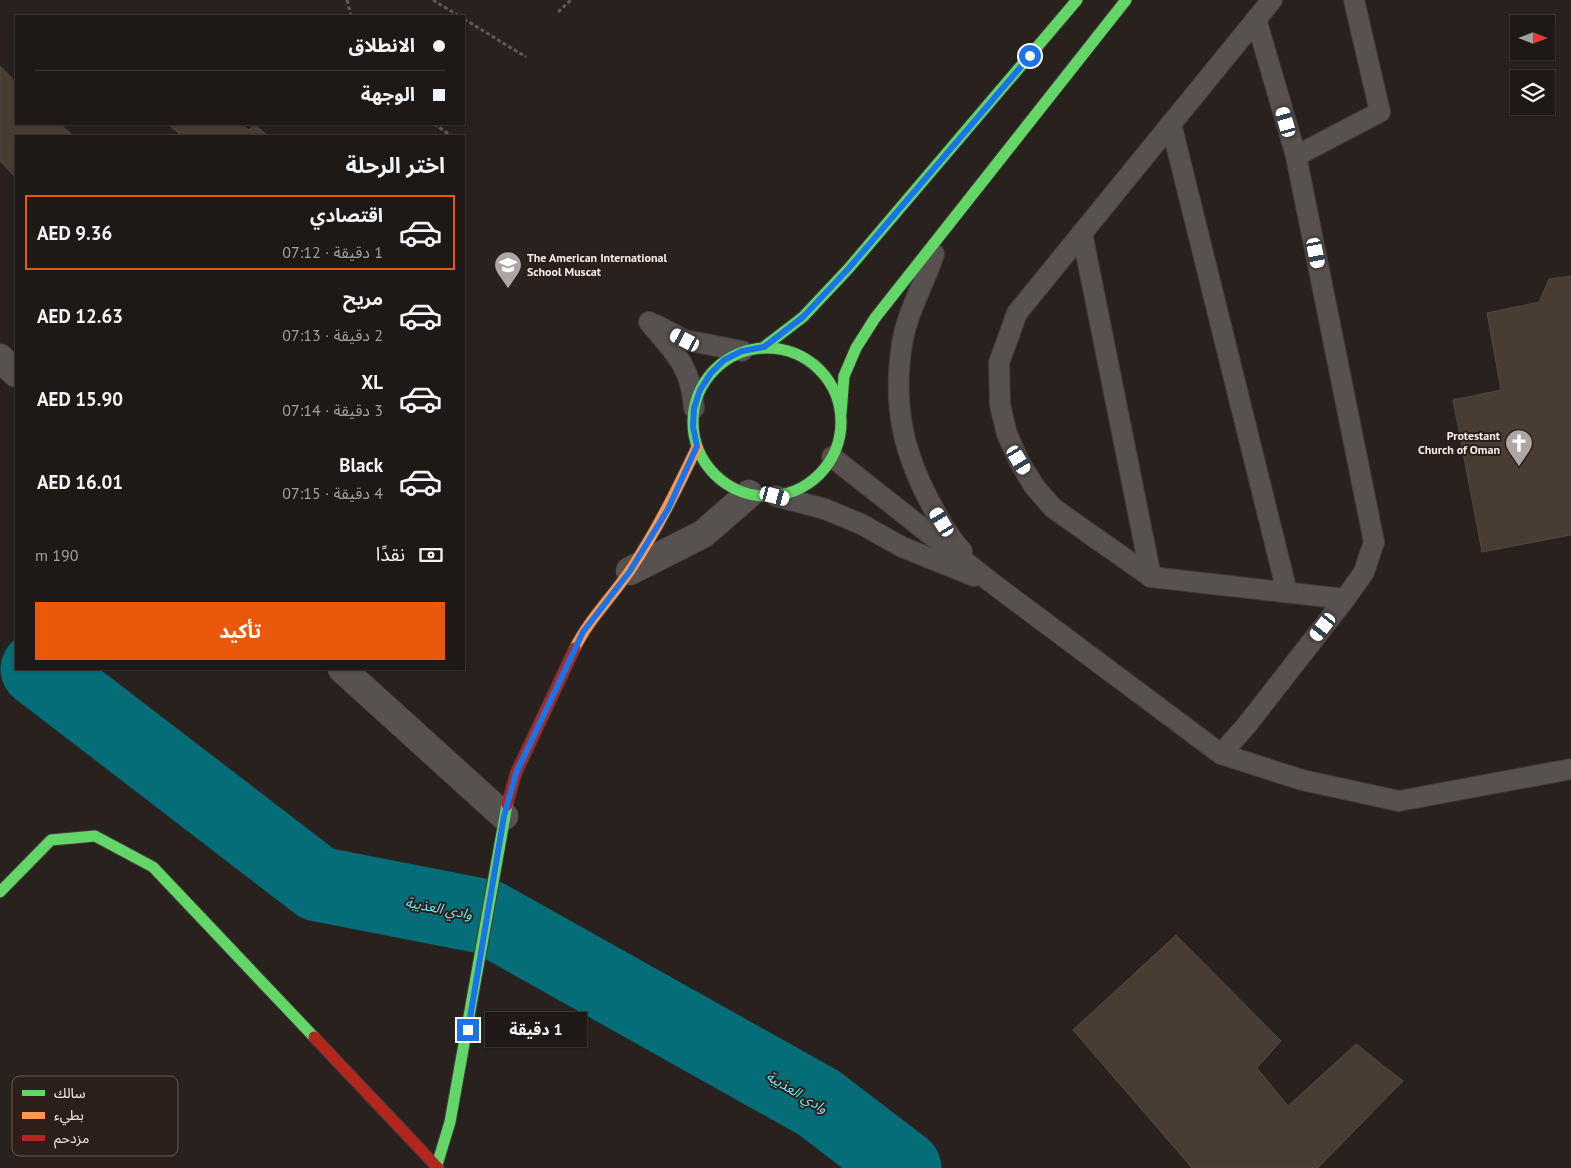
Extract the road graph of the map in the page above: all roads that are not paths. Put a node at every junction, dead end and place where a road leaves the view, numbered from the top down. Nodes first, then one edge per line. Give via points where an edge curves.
1 (1077, 0) edge
2 (1126, 0) edge
3 (1272, 0) edge
4 (1354, 0) edge
5 (1256, 19) junction
6 (1171, 124) junction
7 (1296, 156) junction
8 (1082, 233) junction
9 (941, 234) junction
10 (764, 347) junction
11 (742, 351) junction
12 (0, 358) edge
13 (15, 372) edge
14 (694, 408) junction
15 (841, 413) junction
16 (697, 446) junction
17 (832, 457) junction
18 (762, 495) junction
19 (630, 571) junction
20 (1151, 577) junction
21 (992, 583) junction
22 (1287, 592) junction
23 (1345, 599) junction
24 (343, 670) edge
25 (1221, 754) junction
26 (1571, 769) edge
27 (504, 816) junction
28 (0, 892) edge
29 (437, 1167) edge

1 - 10 street via 849,268 803,317
2 - 9 street
3 - 5 lane
4 - 7 lane via 1380,112
5 - 6 lane
5 - 7 lane
6 - 8 lane
6 - 22 lane
7 - 23 lane via 1374,542 1364,572
8 - 20 lane
8 - 20 lane via 1016,313 998,363 1000,405 1007,434 1019,460 1052,508
9 - 15 street via 875,318 856,348 844,376
9 - 21 lane via 914,299 902,343 898,397 904,443 918,481 959,548
10 - 11 street
10 - 15 street via 786,350 806,358 823,373
11 - 14 street via 724,360 711,373
11 - 14 lane via 685,340 649,322 688,372
12 - 13 street
14 - 16 street
15 - 17 street via 839,436
16 - 18 street via 708,468 727,485
16 - 19 street via 668,509
17 - 18 street via 818,476 798,489
17 - 21 lane
18 - 19 street via 703,534
18 - 21 lane via 826,509 902,547
19 - 27 street via 583,632 516,773
20 - 22 lane
21 - 25 lane
22 - 23 lane
23 - 25 lane
24 - 27 street
25 - 26 lane via 1302,780 1399,801
27 - 29 street via 475,993 450,1122
28 - 29 street via 51,840 95,836 153,867

